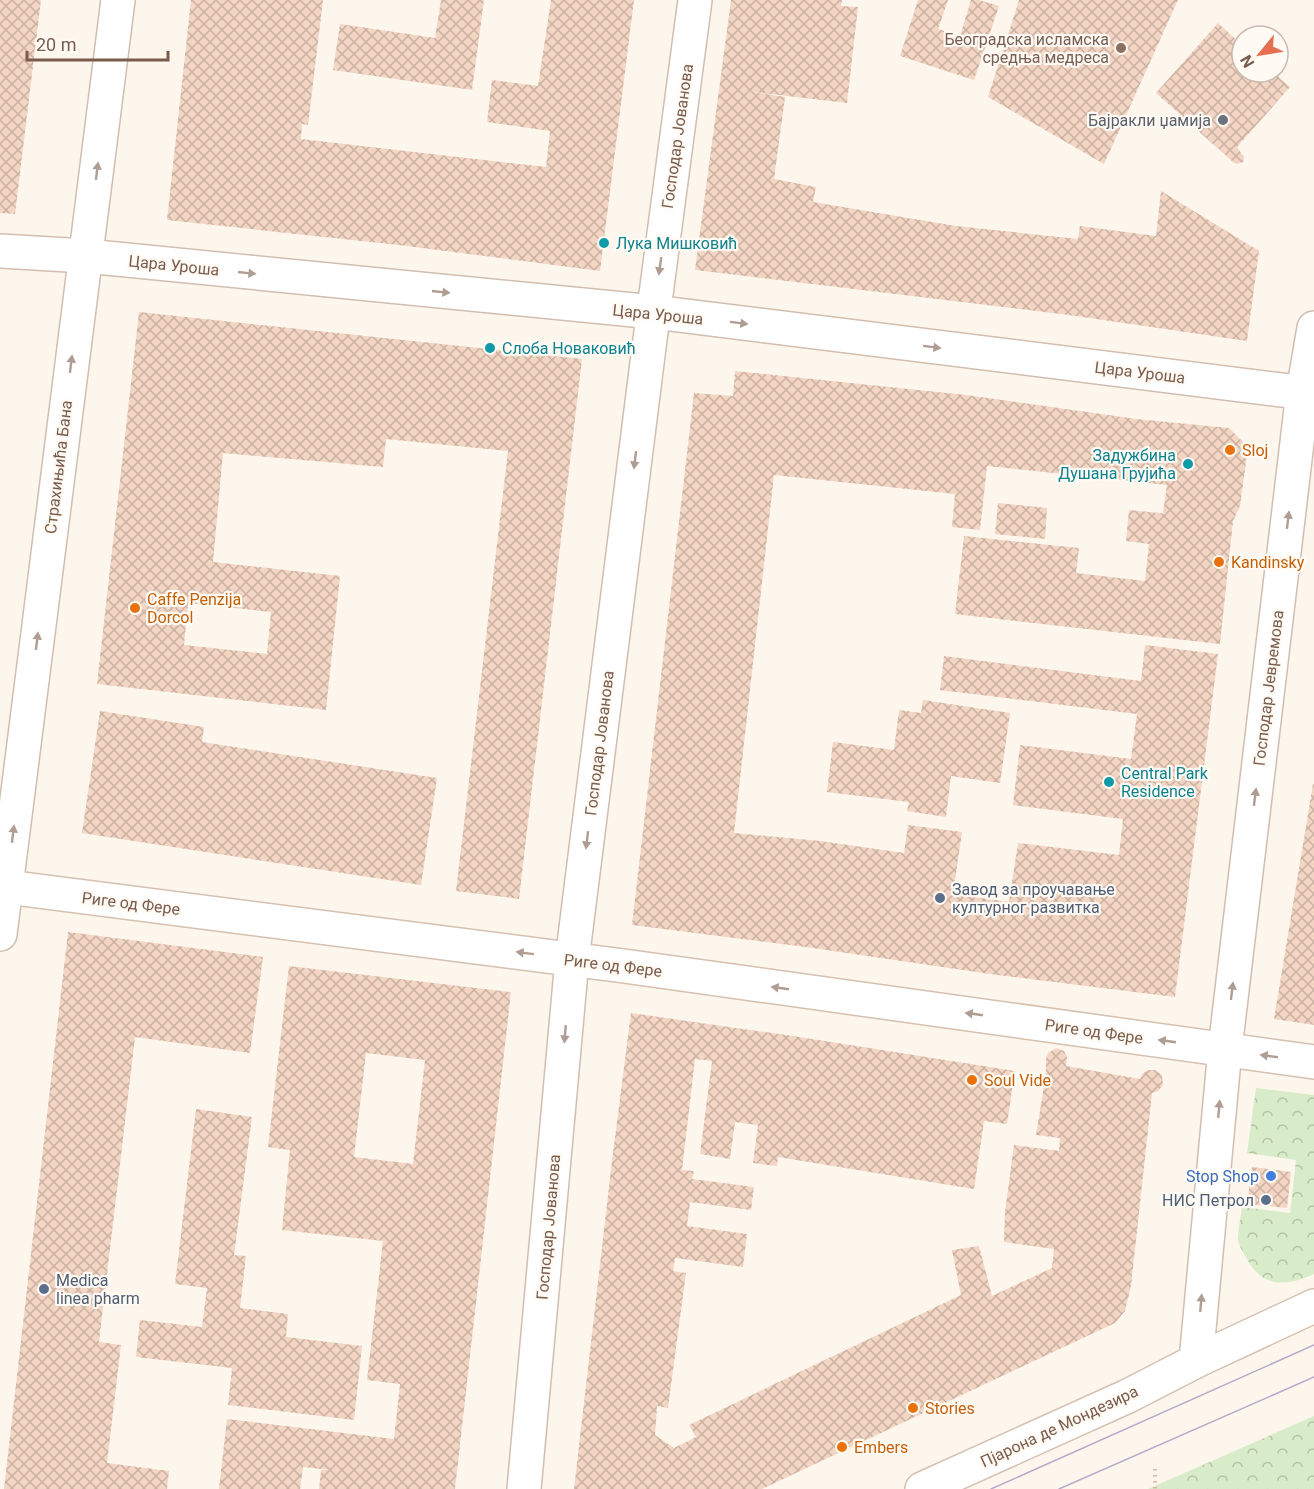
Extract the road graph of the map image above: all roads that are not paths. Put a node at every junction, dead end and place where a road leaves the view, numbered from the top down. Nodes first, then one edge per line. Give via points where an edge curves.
1 (118, 0) edge
2 (695, 0) edge
3 (0, 251) edge
4 (86, 256) junction
5 (654, 312) junction
6 (1314, 328) edge
7 (1309, 393) edge
8 (3, 886) edge
9 (0, 934) edge
10 (572, 960) junction
11 (1225, 1049) junction
12 (1314, 1062) edge
13 (1314, 1306) edge
14 (1196, 1361) junction
15 (524, 1489) edge
16 (922, 1489) edge

4 -> 1 street, Страхињића Бана
2 -> 5 street, Господар Јованова
3 - 4 street, Цара Уроша
4 -> 5 street, Цара Уроша
8 -> 4 street, Страхињића Бана
5 -> 7 street, Цара Уроша
5 -> 10 street, Господар Јованова
6 - 7 street, Господар Јевремова
11 -> 7 street, Господар Јевремова
8 - 9 street, Страхињића Бана
10 -> 8 street, Риге од Фере
11 -> 10 street, Риге од Фере
10 -> 15 street, Господар Јованова
12 -> 11 street
14 -> 11 street
13 - 14 street, Пјарона де Мондезира
14 - 16 street, Пјарона де Мондезира

